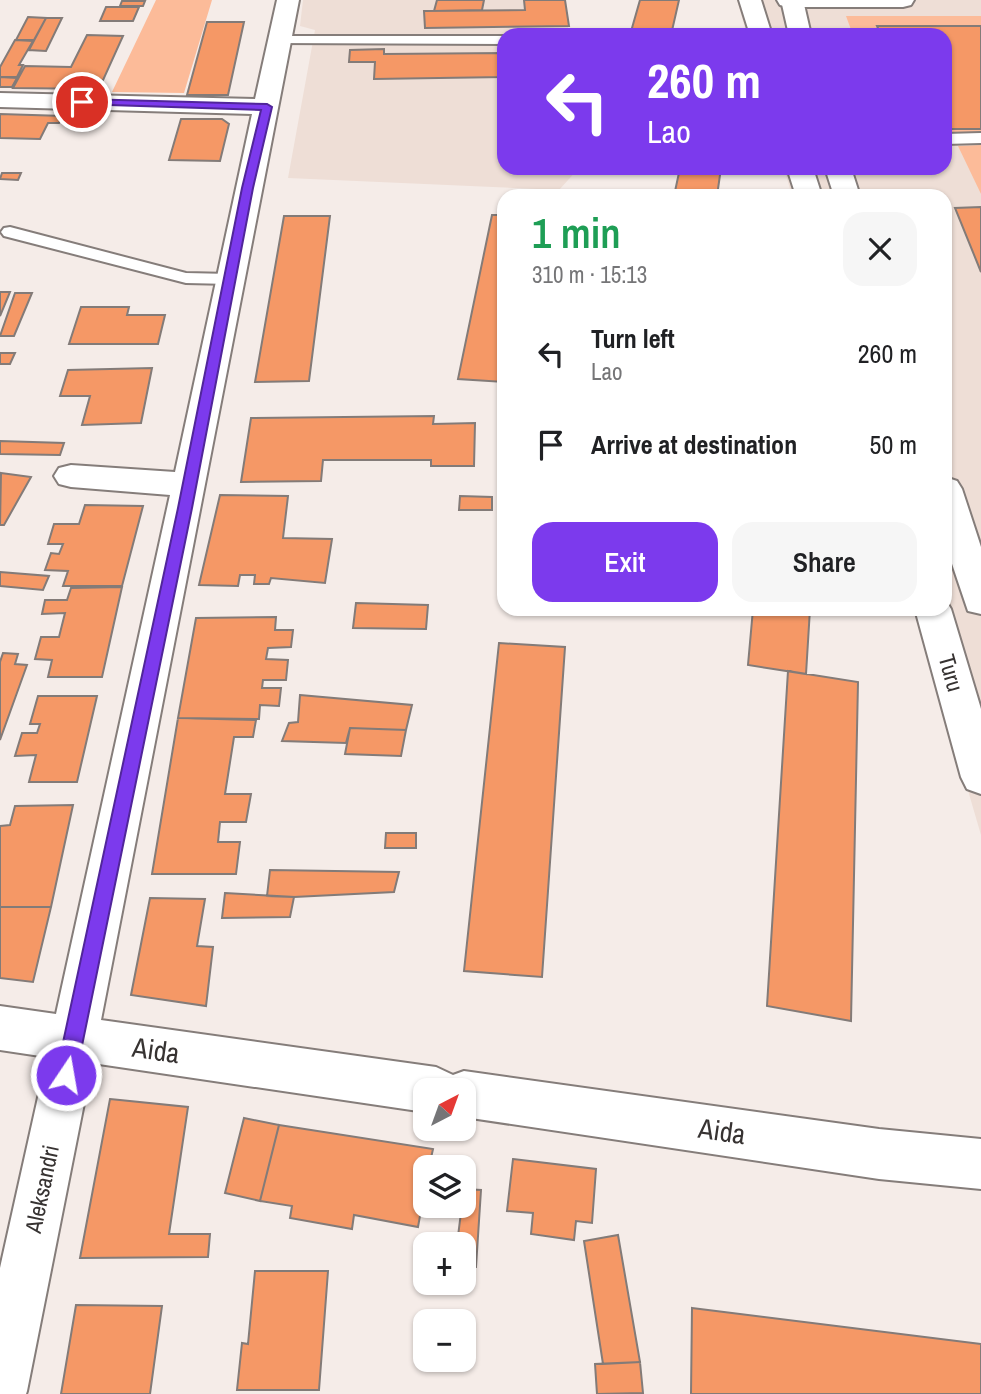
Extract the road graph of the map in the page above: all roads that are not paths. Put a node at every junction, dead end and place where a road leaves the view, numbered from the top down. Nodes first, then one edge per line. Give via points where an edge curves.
1 (288, 0) edge
2 (750, 0) edge
3 (791, 0) edge
4 (859, 0) edge
5 (903, 0) edge
6 (759, 28) edge
7 (798, 28) edge
8 (280, 40) junction
9 (497, 40) edge
10 (0, 100) edge
11 (267, 107) junction
12 (981, 138) edge
13 (952, 139) edge
14 (10, 232) dead end
15 (230, 279) junction
16 (71, 476) dead end
17 (190, 485) junction
18 (952, 511) edge
19 (981, 601) edge
20 (935, 616) edge
21 (981, 777) edge
22 (0, 1028) edge
23 (74, 1038) junction
24 (413, 1087) edge
25 (476, 1096) edge
26 (981, 1164) edge
27 (0, 1391) edge

1 - 8 street, Aleksandri
2 - 6 street
3 - 4 street
3 - 7 street
4 - 5 street
8 - 9 lane
8 - 11 street, Aleksandri
10 - 11 street
11 - 15 street, Aleksandri
12 - 13 lane
14 - 15 lane via 186,278
15 - 17 street, Aleksandri
16 - 17 street
17 - 23 street, Aleksandri
18 - 19 street
20 - 21 street, Turu
22 - 23 street, Aida
23 - 24 street, Aida
23 - 27 street, Aleksandri
25 - 26 street, Aida via 879,1154

